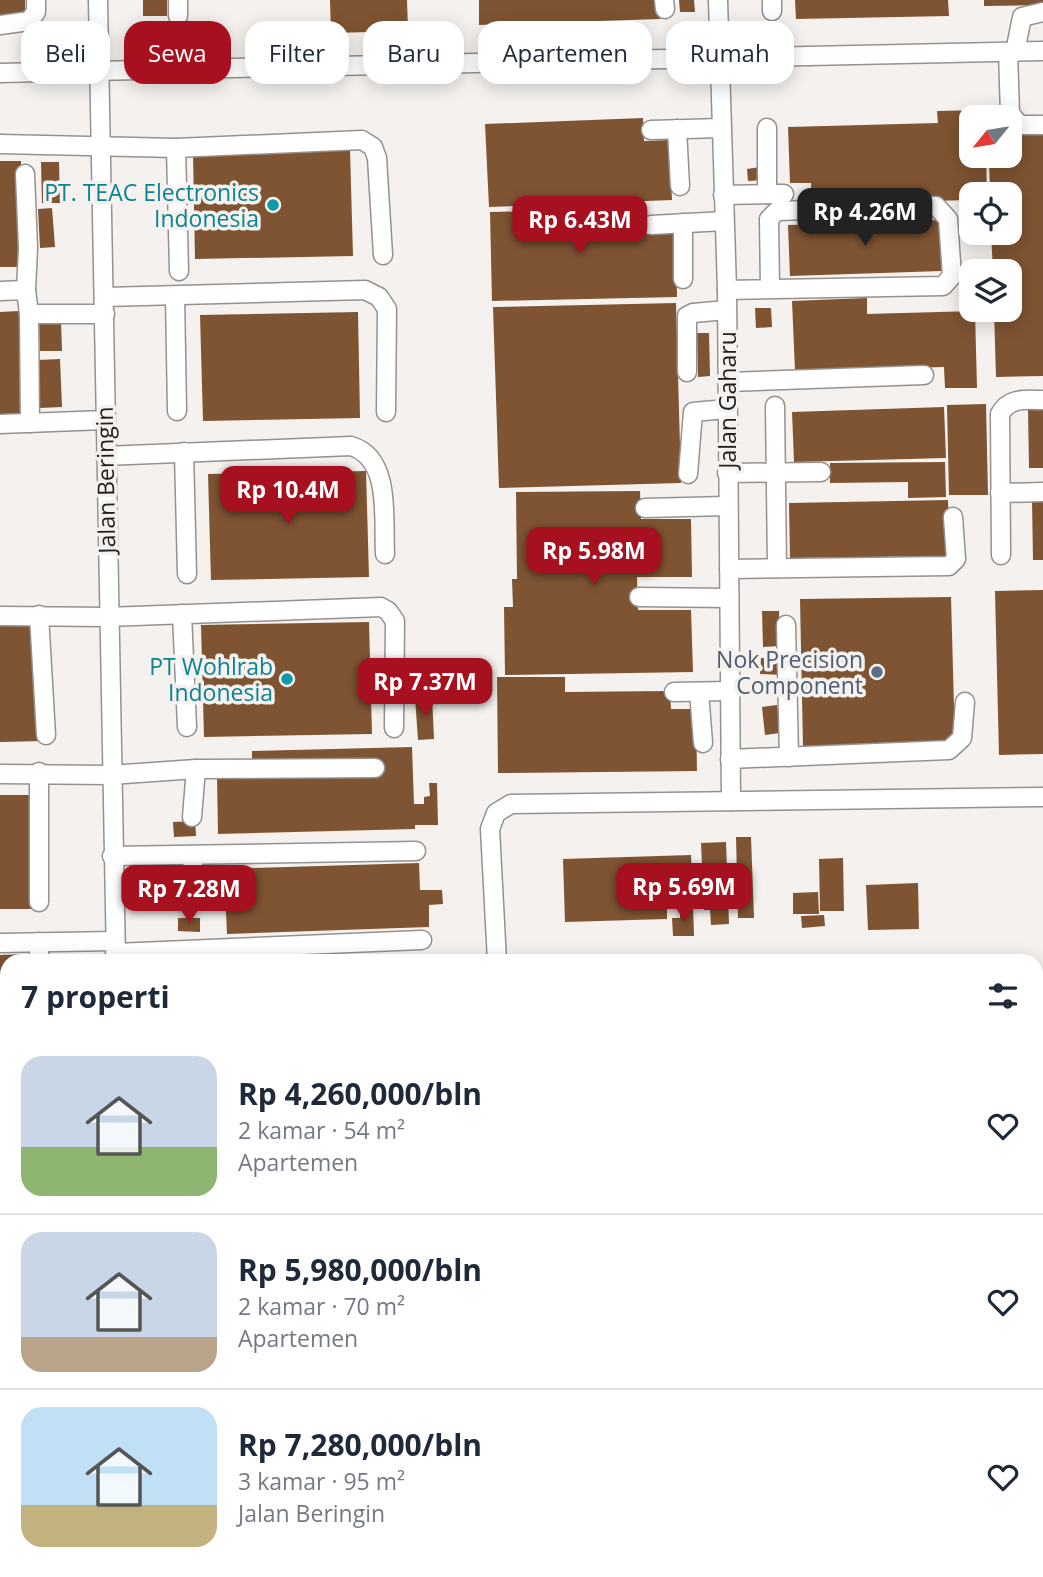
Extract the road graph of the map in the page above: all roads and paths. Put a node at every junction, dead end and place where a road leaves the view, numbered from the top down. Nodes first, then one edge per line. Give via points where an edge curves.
1 (36, 0) edge
2 (98, 0) edge
3 (718, 0) edge
4 (1043, 12) edge
5 (99, 21) edge
6 (718, 21) edge
7 (0, 25) edge
8 (1043, 51) edge
9 (1011, 52) junction
10 (794, 56) edge
11 (666, 59) edge
12 (110, 70) edge
13 (21, 72) edge
14 (0, 73) edge
15 (100, 84) edge
16 (720, 84) edge
17 (1043, 125) edge
18 (721, 128) junction
19 (767, 128) dead end
20 (651, 130) dead end
21 (677, 130) junction
22 (0, 144) edge
23 (102, 145) junction
24 (176, 148) junction
25 (25, 174) dead end
26 (680, 186) dead end
27 (723, 195) junction
28 (724, 221) junction
29 (684, 223) junction
30 (651, 225) dead end
31 (383, 255) dead end
32 (178, 271) dead end
33 (683, 279) dead end
34 (770, 288) junction
35 (26, 290) junction
36 (726, 290) junction
37 (0, 291) edge
38 (175, 296) junction
39 (105, 305) junction
40 (727, 310) junction
41 (29, 314) junction
42 (687, 372) dead end
43 (923, 375) dead end
44 (727, 382) junction
45 (1043, 400) edge
46 (775, 406) dead end
47 (727, 410) junction
48 (177, 411) dead end
49 (386, 412) dead end
50 (104, 420) junction
51 (30, 423) junction
52 (0, 424) edge
53 (184, 452) junction
54 (105, 456) junction
55 (774, 472) junction
56 (821, 472) dead end
57 (727, 473) junction
58 (688, 474) dead end
59 (1043, 492) edge
60 (1000, 493) junction
61 (727, 506) junction
62 (645, 508) dead end
63 (953, 517) dead end
64 (385, 554) dead end
65 (1001, 555) dead end
66 (777, 568) junction
67 (729, 569) junction
68 (187, 575) dead end
69 (639, 597) dead end
70 (729, 598) junction
71 (182, 614) junction
72 (40, 615) junction
73 (0, 616) edge
74 (107, 617) junction
75 (786, 625) dead end
76 (730, 691) junction
77 (674, 692) dead end
78 (699, 692) junction
79 (965, 702) dead end
80 (187, 727) dead end
81 (394, 728) dead end
82 (46, 735) dead end
83 (703, 743) dead end
84 (789, 757) junction
85 (730, 759) junction
86 (375, 768) dead end
87 (196, 769) junction
88 (39, 772) junction
89 (0, 774) edge
90 (110, 775) junction
91 (1043, 797) edge
92 (731, 801) junction
93 (192, 817) dead end
94 (416, 851) dead end
95 (193, 855) junction
96 (112, 856) junction
97 (192, 901) dead end
98 (39, 902) dead end
99 (422, 940) dead end
100 (39, 942) junction
101 (0, 943) edge
102 (115, 951) edge
103 (39, 954) edge
104 (174, 954) edge
105 (208, 954) edge
106 (497, 954) edge

1 - 7 street via 36,12 29,21
2 - 5 street, Jalan Beringin
3 - 6 street, Jalan Gaharu
4 - 9 street via 1022,17
8 - 9 street
9 - 10 street
9 - 17 street via 1010,114 1020,125
11 - 12 street
13 - 14 street
15 - 23 street, Jalan Beringin
16 - 18 street, Jalan Gaharu
18 - 21 street
18 - 27 street, Jalan Gaharu
19 - 27 street via 776,194
20 - 21 street
21 - 26 street
22 - 23 street
23 - 24 street
23 - 39 street, Jalan Beringin
24 - 31 street via 367,142 377,158
24 - 32 street
25 - 35 street
27 - 28 street, Jalan Gaharu
28 - 29 street
28 - 36 street, Jalan Gaharu
29 - 30 street
29 - 33 street
34 - 34 street via 768,219 777,211 936,206 948,219 952,276 943,286
34 - 36 street
35 - 37 street
35 - 41 street
36 - 40 street, Jalan Gaharu
38 - 39 street
38 - 48 street
38 - 49 street via 372,292 387,309
39 - 41 street
39 - 50 street, Jalan Beringin
40 - 42 street via 687,316
40 - 44 street, Jalan Gaharu
41 - 51 street
43 - 44 street
44 - 47 street, Jalan Gaharu
45 - 60 street via 1018,400 999,414
46 - 55 street
47 - 57 street, Jalan Gaharu
47 - 58 street via 693,412
50 - 51 street
50 - 54 street, Jalan Beringin
51 - 52 street
53 - 54 street
53 - 64 street via 360,448 379,472
53 - 68 street
54 - 74 street, Jalan Beringin
55 - 56 street
55 - 57 street
55 - 66 street
57 - 61 street, Jalan Gaharu
59 - 60 street
60 - 65 street
61 - 62 street
61 - 67 street, Jalan Gaharu
63 - 66 street via 956,559 949,566
66 - 67 street
67 - 70 street, Jalan Gaharu
69 - 70 street
70 - 76 street, Jalan Gaharu
71 - 74 street
71 - 80 street
71 - 81 street via 385,608 395,621
72 - 73 street
72 - 74 street
72 - 82 street
74 - 90 street, Jalan Beringin
75 - 84 street
76 - 78 street
76 - 85 street, Jalan Gaharu
77 - 78 street
78 - 83 street
79 - 84 street via 962,738 949,750
84 - 85 street
85 - 92 street, Jalan Gaharu
86 - 87 street
87 - 90 street
87 - 93 street
88 - 89 street
88 - 90 street
88 - 98 street
90 - 96 street, Jalan Beringin
91 - 92 street
92 - 106 street via 503,807 491,820 490,829
94 - 95 street
95 - 96 street
95 - 97 street
96 - 102 street, Jalan Beringin
99 - 105 street
100 - 101 street
100 - 102 street
100 - 103 street
102 - 104 street

